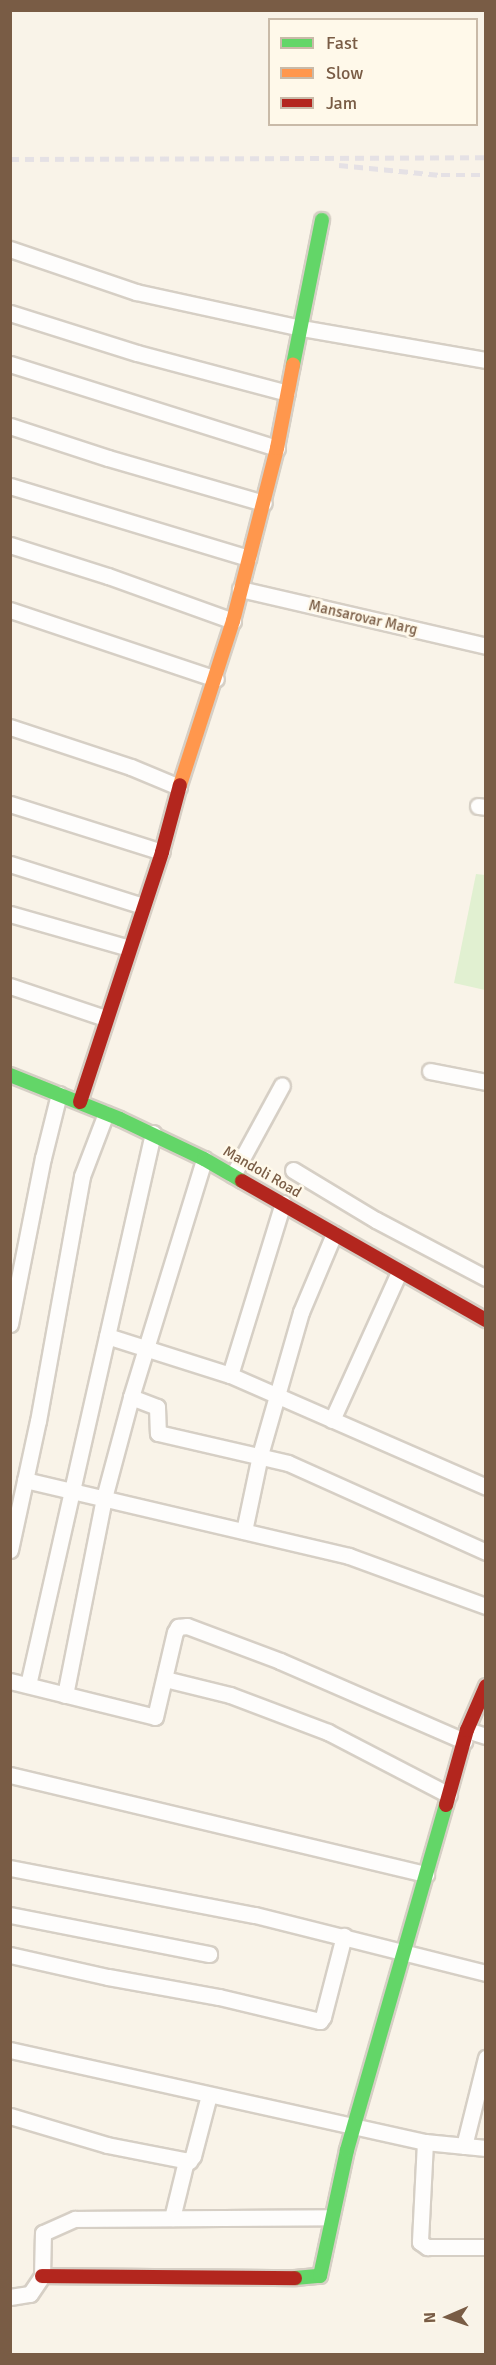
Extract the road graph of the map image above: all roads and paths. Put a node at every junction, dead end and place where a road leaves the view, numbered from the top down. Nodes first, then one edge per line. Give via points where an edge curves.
1 (322, 220) dead end
2 (10, 249) edge
3 (10, 313) edge
4 (301, 328) junction
5 (486, 360) edge
6 (10, 364) edge
7 (287, 393) junction
8 (10, 426) edge
9 (277, 448) junction
10 (10, 486) edge
11 (264, 504) junction
12 (10, 545) edge
13 (248, 558) junction
14 (240, 589) junction
15 (10, 610) edge
16 (233, 621) junction
17 (485, 645) edge
18 (216, 679) junction
19 (10, 727) edge
20 (179, 786) junction
21 (10, 804) edge
22 (162, 852) junction
23 (10, 864) edge
24 (143, 906) junction
25 (10, 914) edge
26 (129, 948) junction
27 (10, 986) edge
28 (105, 1018) junction
29 (430, 1071) dead end
30 (10, 1075) edge
31 (486, 1082) edge
32 (282, 1085) dead end
33 (59, 1094) junction
34 (80, 1102) junction
35 (106, 1113) junction
36 (153, 1133) junction
37 (204, 1159) junction
38 (293, 1170) dead end
39 (233, 1174) junction
40 (283, 1203) junction
41 (334, 1234) junction
42 (399, 1272) junction
43 (486, 1278) edge
44 (486, 1320) edge
45 (10, 1324) edge
46 (107, 1336) junction
47 (147, 1348) junction
48 (230, 1375) junction
49 (276, 1395) junction
50 (131, 1397) junction
51 (332, 1420) junction
52 (260, 1455) junction
53 (25, 1480) junction
54 (486, 1487) edge
55 (73, 1489) junction
56 (104, 1498) junction
57 (244, 1531) junction
58 (10, 1550) edge
59 (486, 1552) edge
60 (486, 1606) edge
61 (165, 1679) junction
62 (10, 1681) edge
63 (28, 1685) junction
64 (486, 1686) edge
65 (65, 1695) junction
66 (466, 1735) junction
67 (486, 1736) edge
68 (10, 1775) edge
69 (449, 1795) junction
70 (10, 1868) edge
71 (426, 1874) junction
72 (10, 1915) edge
73 (344, 1936) junction
74 (405, 1950) junction
75 (209, 1954) dead end
76 (10, 1955) edge
77 (486, 1972) edge
78 (10, 2049) edge
79 (486, 2058) edge
80 (209, 2095) junction
81 (10, 2116) edge
82 (354, 2127) junction
83 (425, 2142) junction
84 (464, 2146) junction
85 (486, 2148) edge
86 (186, 2161) junction
87 (331, 2217) junction
88 (172, 2218) junction
89 (486, 2247) edge
90 (42, 2276) junction
91 (10, 2297) edge

1 - 4 street
2 - 4 street via 136,292
3 - 7 street via 137,353
4 - 5 street
4 - 7 street
6 - 9 street
7 - 9 street
8 - 11 street
9 - 11 street
10 - 13 street
11 - 13 street
12 - 16 street
13 - 14 street
14 - 16 street
14 - 17 street, Mansarovar Marg
15 - 18 street
16 - 18 street
18 - 20 street
19 - 20 street
20 - 22 street
21 - 22 street
22 - 24 street
23 - 24 street
24 - 26 street
25 - 26 street
26 - 28 street
27 - 28 street
28 - 34 street
29 - 31 street
30 - 33 street, Mandoli Road
32 - 39 street
33 - 34 street, Mandoli Road
33 - 45 street
34 - 35 street, Mandoli Road
35 - 36 street, Mandoli Road
35 - 53 street via 82,1176
36 - 37 street, Mandoli Road
36 - 46 street
37 - 39 street, Mandoli Road
37 - 47 street
38 - 43 street via 376,1220
39 - 40 street, Mandoli Road
40 - 41 street, Mandoli Road
40 - 48 street
41 - 42 street, Mandoli Road
41 - 49 street via 300,1312
42 - 44 street, Mandoli Road
42 - 51 street
46 - 47 street
46 - 55 street
47 - 48 street
47 - 50 street
48 - 49 street
49 - 51 street
49 - 52 street
50 - 52 street via 157,1407 158,1433
50 - 56 street
51 - 54 street
52 - 57 street
52 - 59 street via 319,1476
53 - 55 street
53 - 58 street
55 - 56 street
55 - 63 street
56 - 57 street
56 - 65 street
57 - 60 street via 349,1556
61 - 65 street via 155,1717
61 - 66 street via 175,1632 187,1626
61 - 69 street via 230,1695 307,1723
62 - 63 street
63 - 65 street
64 - 66 street
66 - 67 street
66 - 69 street
68 - 71 street
69 - 71 street
70 - 73 street
71 - 74 street
72 - 75 street
73 - 74 street
73 - 76 street via 320,2021
74 - 77 street
74 - 82 street
78 - 80 street
79 - 84 street
80 - 82 street
80 - 86 street via 194,2156
81 - 86 street via 107,2145
82 - 83 street
82 - 87 street
83 - 84 street
83 - 89 street via 420,2242 427,2247
84 - 85 street
86 - 88 street
87 - 88 street
87 - 90 street via 322,2274 314,2278
88 - 90 street via 75,2219 47,2229 42,2235
90 - 91 street via 29,2295

